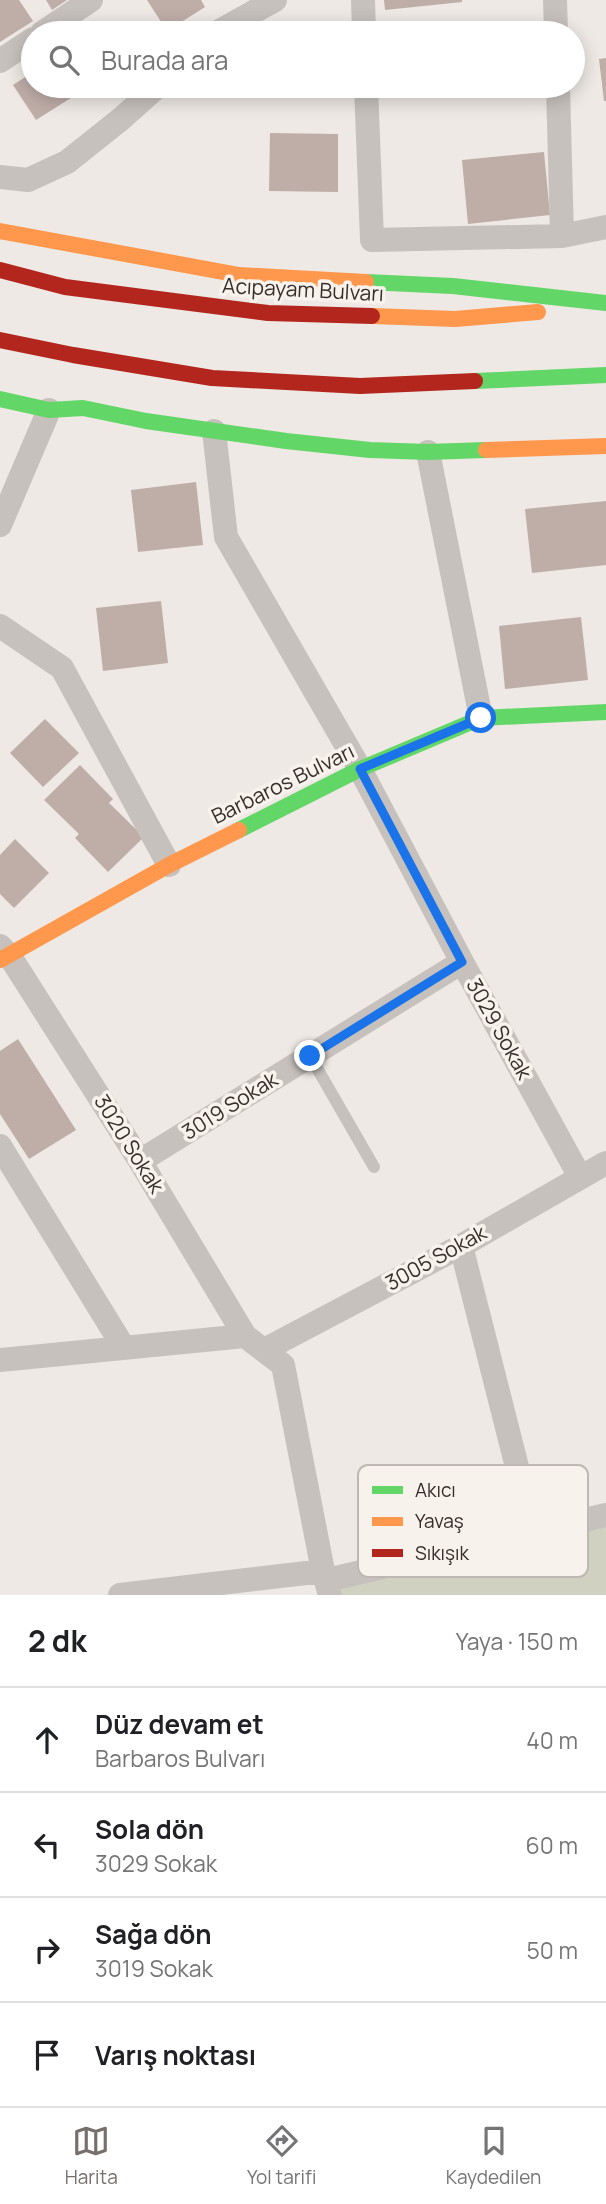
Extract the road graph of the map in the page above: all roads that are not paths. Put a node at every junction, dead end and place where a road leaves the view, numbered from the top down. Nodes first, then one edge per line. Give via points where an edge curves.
1 (91, 0) edge
2 (275, 0) edge
3 (363, 0) edge
4 (555, 0) edge
5 (59, 21) edge
6 (237, 21) edge
7 (364, 21) edge
8 (556, 21) edge
9 (21, 47) edge
10 (0, 61) edge
11 (144, 98) edge
12 (366, 98) edge
13 (558, 98) edge
14 (0, 177) edge
15 (606, 227) edge
16 (0, 231) edge
17 (562, 236) junction
18 (0, 270) edge
19 (606, 305) edge
20 (0, 340) edge
21 (606, 375) edge
22 (0, 399) edge
23 (49, 410) junction
24 (214, 431) junction
25 (606, 446) edge
26 (428, 452) junction
27 (0, 525) edge
28 (0, 626) edge
29 (606, 712) edge
30 (481, 718) junction
31 (360, 769) junction
32 (169, 865) junction
33 (3, 953) edge
34 (462, 962) junction
35 (310, 1056) junction
36 (0, 1146) edge
37 (140, 1161) junction
38 (606, 1163) edge
39 (374, 1167) dead end
40 (580, 1177) junction
41 (461, 1246) junction
42 (255, 1343) junction
43 (124, 1348) junction
44 (0, 1360) edge
45 (517, 1465) edge
46 (606, 1515) edge
47 (588, 1520) edge
48 (358, 1575) edge
49 (327, 1582) edge
50 (120, 1595) edge

1 - 5 street
2 - 6 street
3 - 7 street
4 - 8 street
9 - 10 street
11 - 14 street via 67,162 28,180
12 - 17 street via 372,240
13 - 17 street
15 - 17 street
16 - 19 main road via 239,275 453,286
18 - 19 main road, Acıpayam Bulvarı via 65,286 268,313 454,319
20 - 21 main road via 212,378 360,386
22 - 23 main road
23 - 24 main road via 82,408
23 - 27 street
24 - 26 main road via 370,450
24 - 31 street, 3029 Sokak via 226,537
25 - 26 main road
26 - 30 street
28 - 32 street via 62,668
29 - 30 main road, Barbaros Bulvarı
30 - 31 main road, Barbaros Bulvarı
31 - 32 main road, Barbaros Bulvarı
31 - 34 street, 3029 Sokak
32 - 33 main road, Barbaros Bulvarı
33 - 37 street, 3020 Sokak
34 - 35 street, 3019 Sokak
34 - 40 street, 3029 Sokak
35 - 37 street, 3019 Sokak
35 - 39 lane
36 - 43 street
37 - 42 street, 3020 Sokak
38 - 40 street, 3005 Sokak
40 - 41 street, 3005 Sokak
41 - 42 street, 3005 Sokak
41 - 45 street
42 - 43 street
42 - 49 street, 3020 Sokak via 283,1365
43 - 44 street
46 - 47 street
48 - 49 street
49 - 50 street

